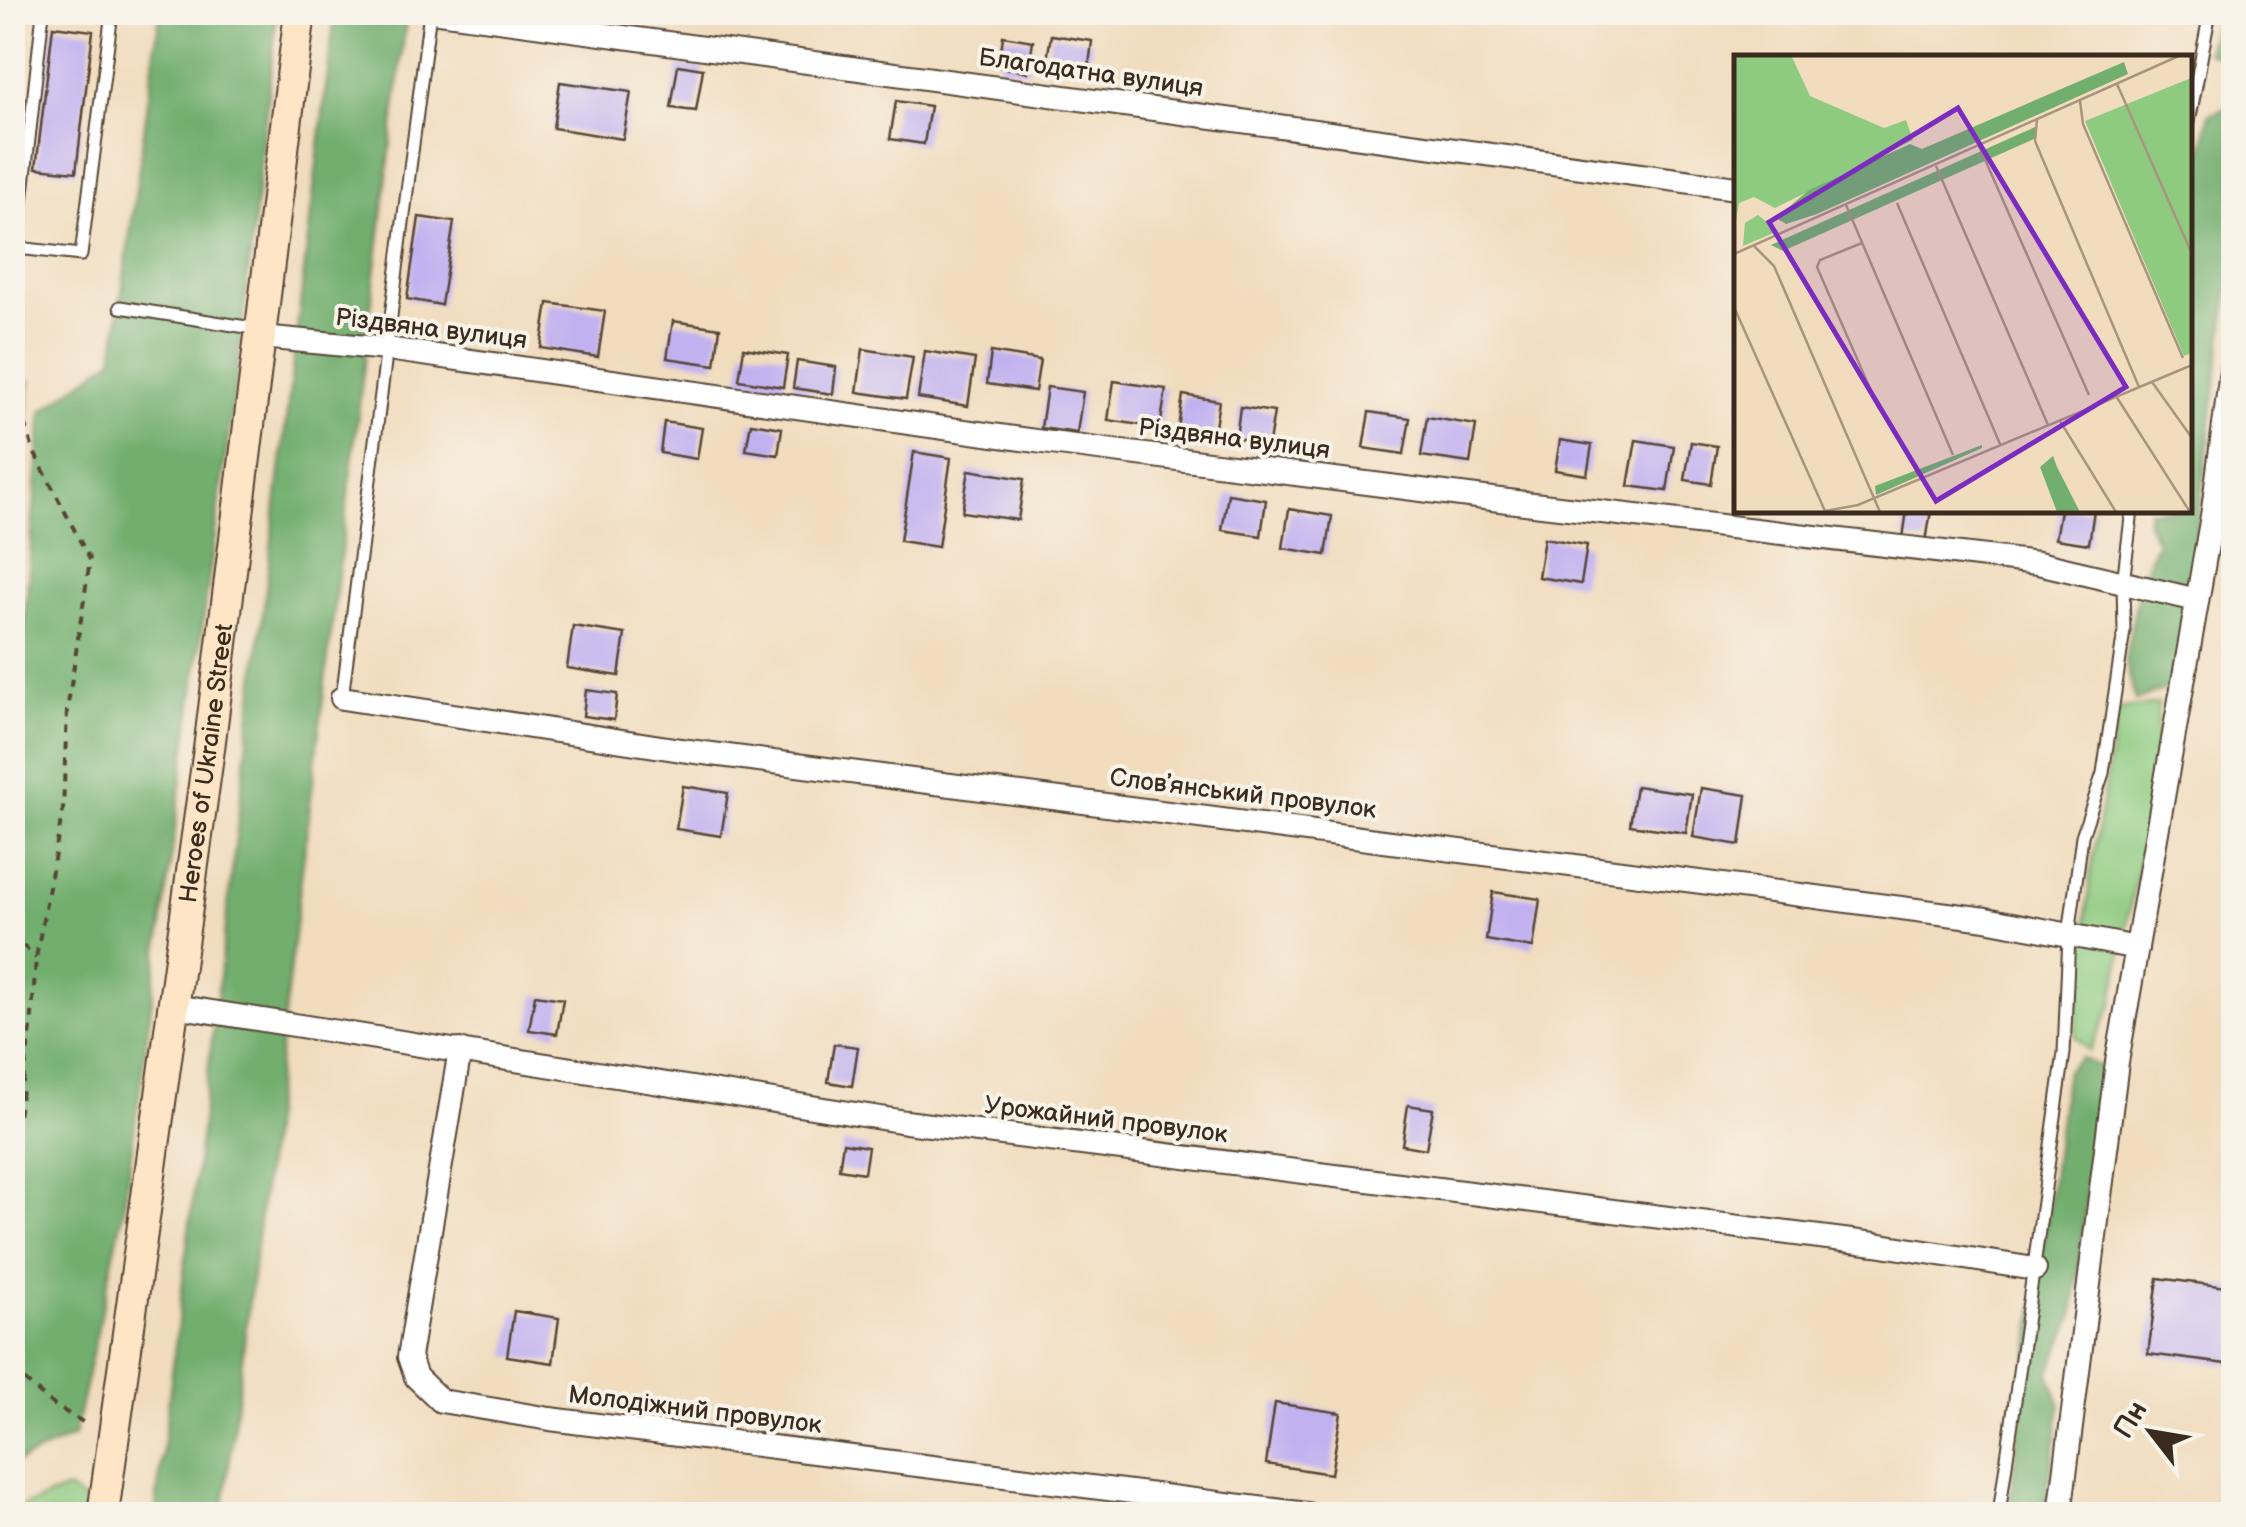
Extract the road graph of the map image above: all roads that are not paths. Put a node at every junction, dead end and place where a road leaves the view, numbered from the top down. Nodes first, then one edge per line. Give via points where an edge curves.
1 (43, 12) edge
2 (112, 12) edge
3 (300, 12) edge
4 (430, 12) edge
5 (440, 12) edge
6 (2210, 12) edge
7 (2191, 111) edge
8 (1734, 188) edge
9 (120, 307) dead end
10 (262, 333) junction
11 (2234, 348) edge
12 (386, 349) junction
13 (2223, 509) edge
14 (2132, 512) edge
15 (2122, 583) junction
16 (2197, 600) junction
17 (342, 698) joint
18 (2069, 935) junction
19 (2137, 948) junction
20 (174, 1006) junction
21 (460, 1050) junction
22 (2034, 1268) junction
23 (103, 1514) edge
24 (1307, 1514) edge
25 (1999, 1514) edge
26 (2060, 1514) edge

1 - 2 lane via 17,248 81,255
3 - 10 main road, Heroes of Ukraine Street
4 - 12 lane
5 - 8 street, Благодатна вулиця
6 - 7 lane
9 - 10 lane
10 - 12 street, Різдвяна вулиця
10 - 20 main road, Heroes of Ukraine Street
11 - 13 street
12 - 15 street, Різдвяна вулиця via 1062,445 2038,563
12 - 17 lane
13 - 16 street
14 - 15 lane
15 - 16 street, Різдвяна вулиця
15 - 18 lane via 2124,631
16 - 19 street
17 - 18 street, Словʼянський провулок via 681,750
18 - 19 street, Словʼянський провулок
18 - 22 lane via 2064,1053
19 - 26 street
20 - 21 street, Урожайний провулок
20 - 23 main road, Heroes of Ukraine Street
21 - 22 street, Урожайний провулок via 906,1122
21 - 24 street, Молодіжний провулок via 409,1357 416,1377 442,1401
22 - 25 lane

